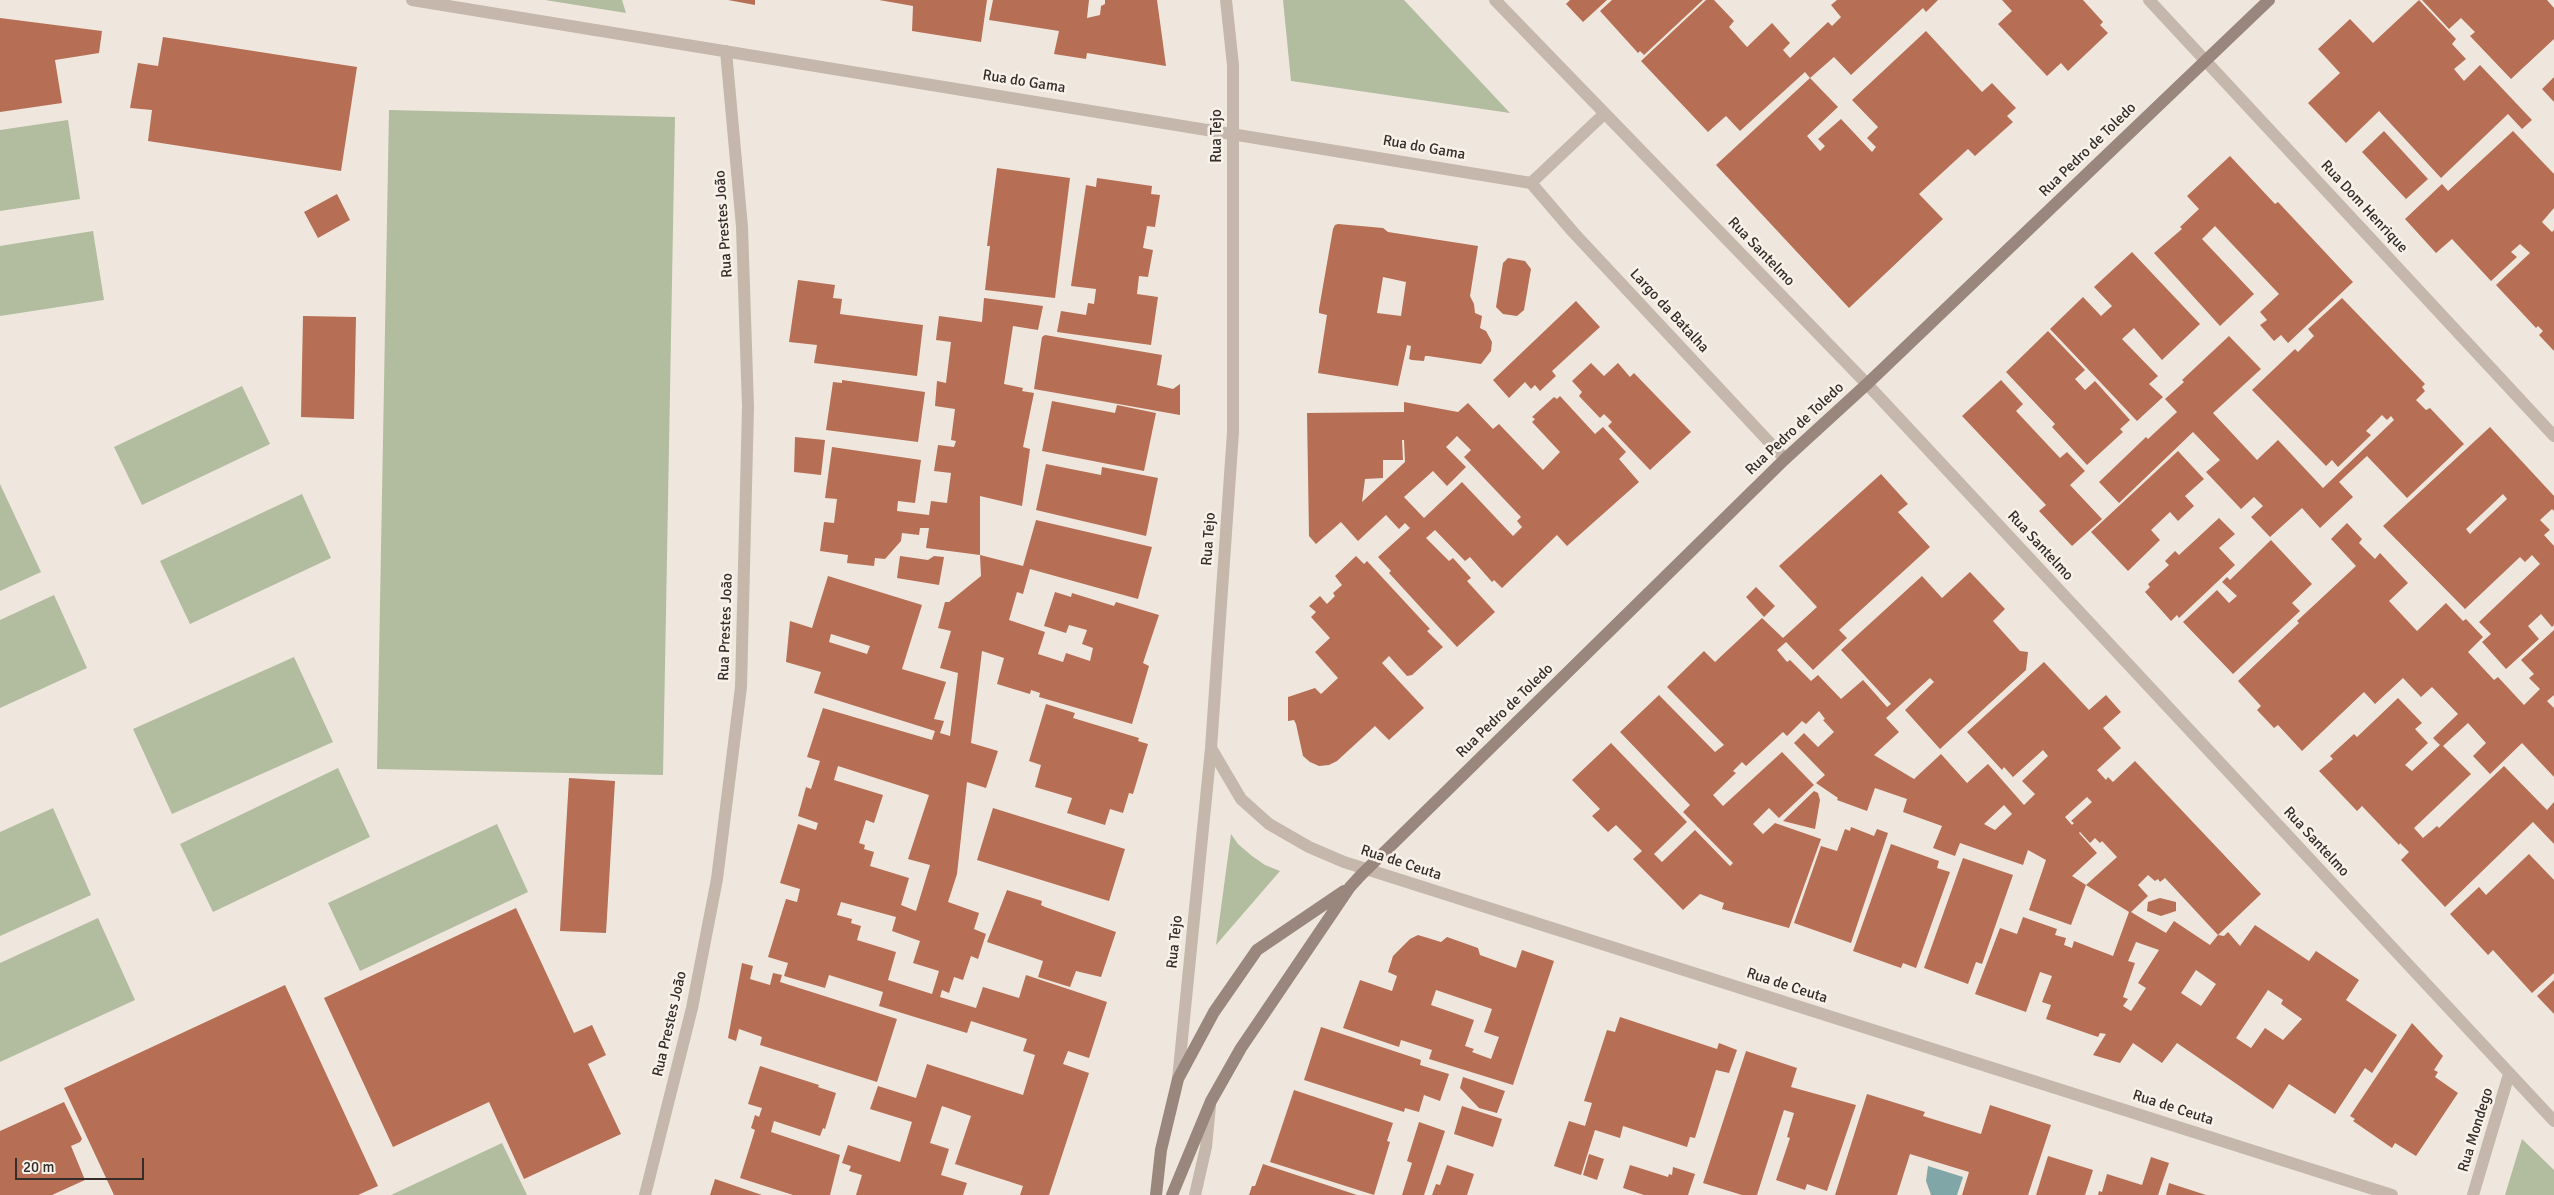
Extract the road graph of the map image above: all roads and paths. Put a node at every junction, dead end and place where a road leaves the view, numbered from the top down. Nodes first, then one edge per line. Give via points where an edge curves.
1 (412, 0) edge
2 (1226, 0) edge
3 (1495, 0) edge
4 (2149, 0) edge
5 (2269, 0) edge
6 (726, 51) junction
7 (2206, 60) junction
8 (1604, 114) junction
9 (1234, 133) junction
10 (1531, 183) junction
11 (1867, 384) junction
12 (2554, 436) edge
13 (1785, 459) junction
14 (1211, 748) junction
15 (1367, 869) junction
16 (1350, 887) junction
17 (2509, 1074) junction
18 (1178, 1080) junction
19 (1211, 1101) junction
20 (2554, 1121) edge
21 (645, 1195) edge
22 (1156, 1195) edge
23 (1172, 1195) edge
24 (1195, 1195) edge
25 (2392, 1195) edge
26 (2473, 1195) edge

1 - 6 street, Rua do Gama
2 - 9 street, Rua Tejo via 1233,65
3 - 8 street, Rua Santelmo
4 - 7 street, Rua Dom Henrique
5 - 7 street, Rua Pedro de Toledo
6 - 9 street, Rua do Gama
6 - 21 street, Rua Prestes João via 742,227 748,407 741,687 717,879 692,1008
7 - 11 street, Rua Pedro de Toledo
7 - 12 street, Rua Dom Henrique
8 - 10 street
8 - 11 street, Rua Santelmo
9 - 10 street, Rua do Gama
9 - 14 street, Rua Tejo via 1233,432
10 - 13 street, Largo da Batalha
11 - 13 street, Rua Pedro de Toledo
11 - 17 street, Rua Santelmo
13 - 15 street, Rua Pedro de Toledo
14 - 15 street, Rua de Ceuta via 1241,798 1269,824 1310,847
14 - 18 street, Rua Tejo
15 - 16 street, Rua Pedro de Toledo
15 - 25 street, Rua de Ceuta
16 - 18 street, Rua Pedro de Toledo via 1257,950 1214,1012
16 - 19 street, Rua Pedro de Toledo via 1240,1048
17 - 20 street, Rua Santelmo
17 - 26 street, Rua Mondego
18 - 22 street, Rua Pedro de Toledo via 1161,1150
19 - 23 street, Rua Pedro de Toledo
19 - 24 street via 1206,1147

